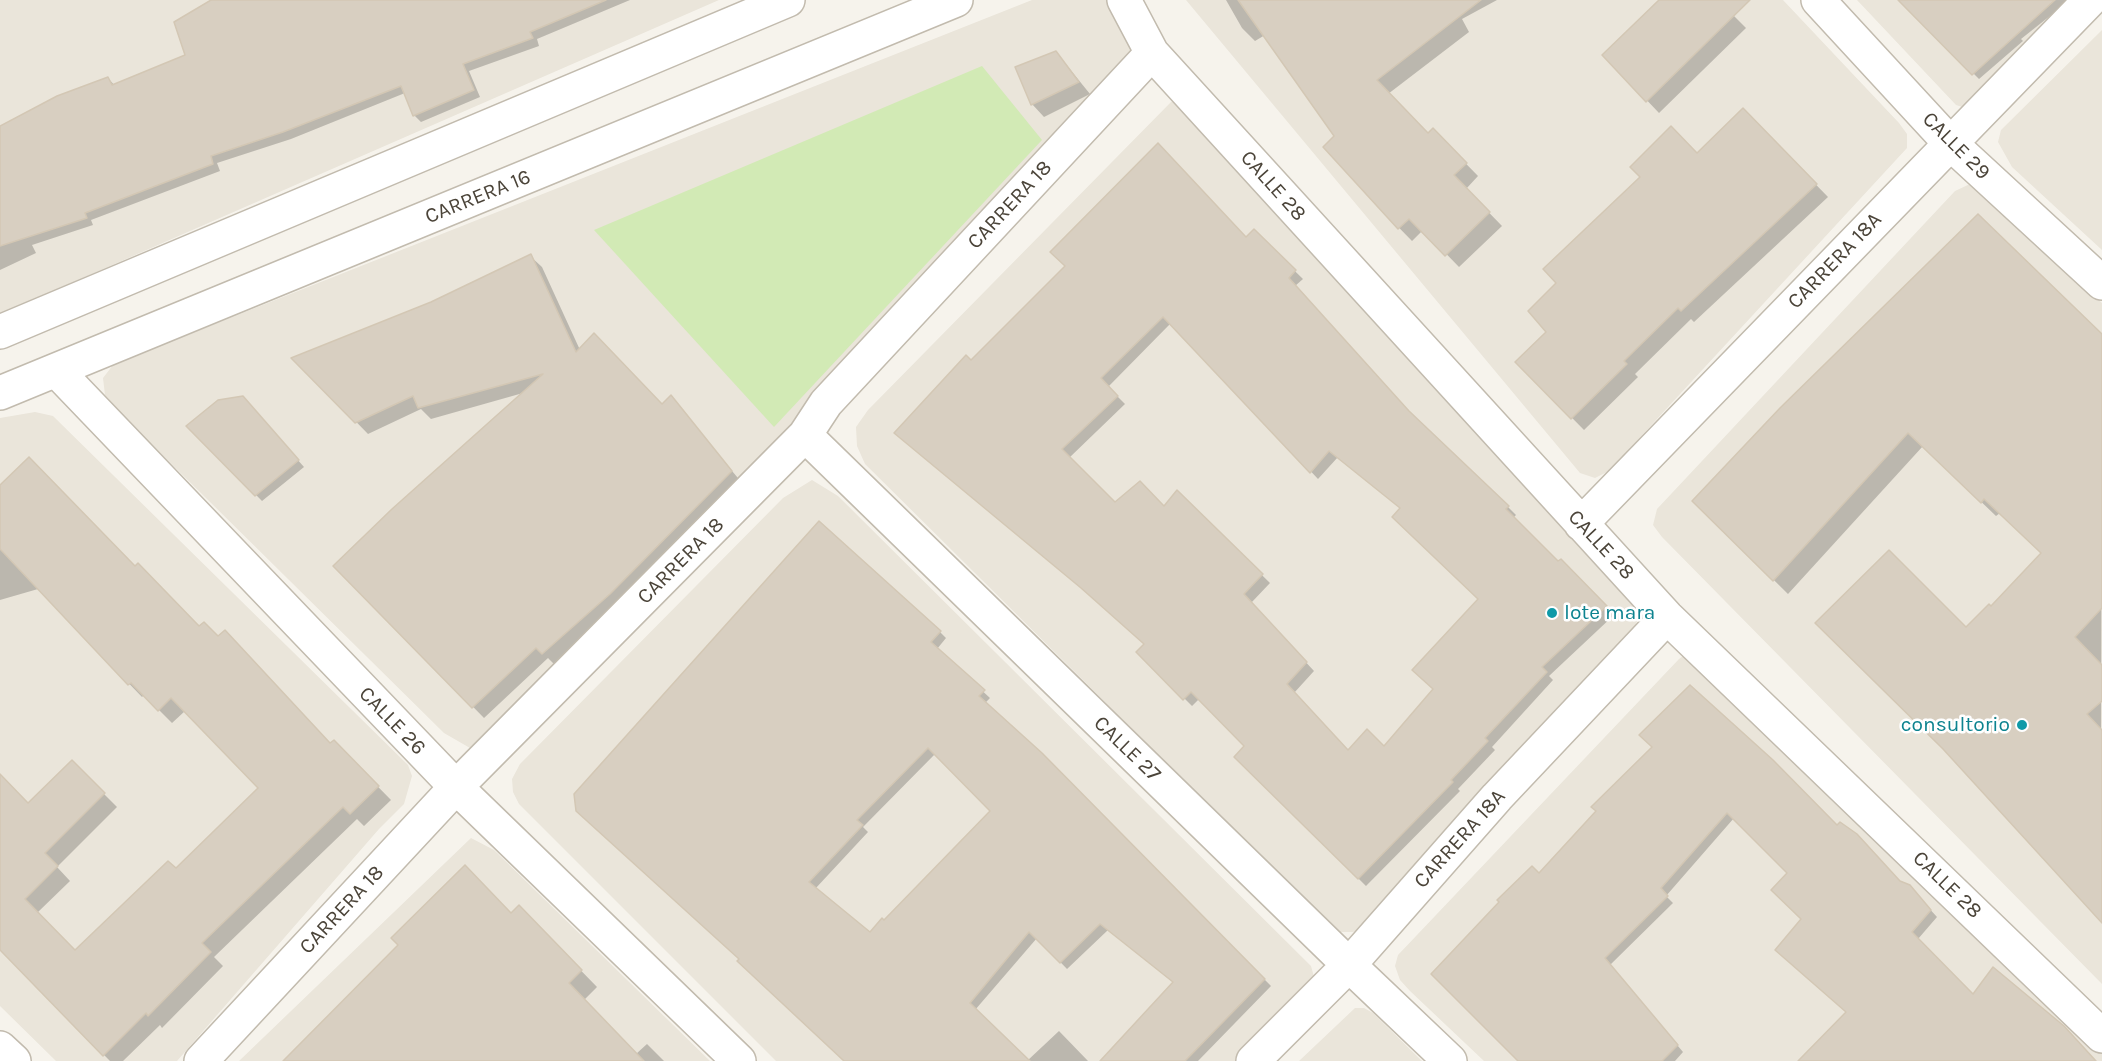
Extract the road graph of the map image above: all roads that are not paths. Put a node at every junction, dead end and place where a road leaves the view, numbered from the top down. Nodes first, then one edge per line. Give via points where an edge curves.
1 (788, 0) edge
2 (956, 0) edge
3 (1124, 0) edge
4 (1818, 0) edge
5 (2090, 0) edge
6 (1152, 53) junction
7 (1949, 142) junction
8 (2102, 284) edge
9 (0, 332) edge
10 (57, 371) junction
11 (0, 393) edge
12 (805, 435) junction
13 (1581, 524) junction
14 (1667, 616) junction
15 (456, 788) junction
16 (1349, 966) junction
17 (2102, 1036) edge
18 (0, 1048) edge
19 (14, 1061) edge
20 (201, 1061) edge
21 (738, 1061) edge
22 (1253, 1061) edge
23 (1450, 1061) edge

1 - 9 street
2 - 10 street, CARRERA 16
3 - 6 street, CALLE 28
4 - 7 street, CALLE 29
5 - 7 street, CARRERA 18A
6 - 12 street, CARRERA 18 via 826,403
6 - 13 street, CALLE 28
7 - 8 street, CALLE 29
7 - 13 street, CARRERA 18A
10 - 11 street, CARRERA 16
10 - 15 street, CALLE 26
12 - 15 street, CARRERA 18
12 - 16 street, CALLE 27
13 - 14 street, CALLE 28
14 - 16 street, CARRERA 18A via 1497,797
14 - 17 street, CALLE 28
15 - 20 street, CARRERA 18
15 - 21 street, CALLE 26
16 - 22 street, CARRERA 18A
16 - 23 street, CALLE 27
18 - 19 street

